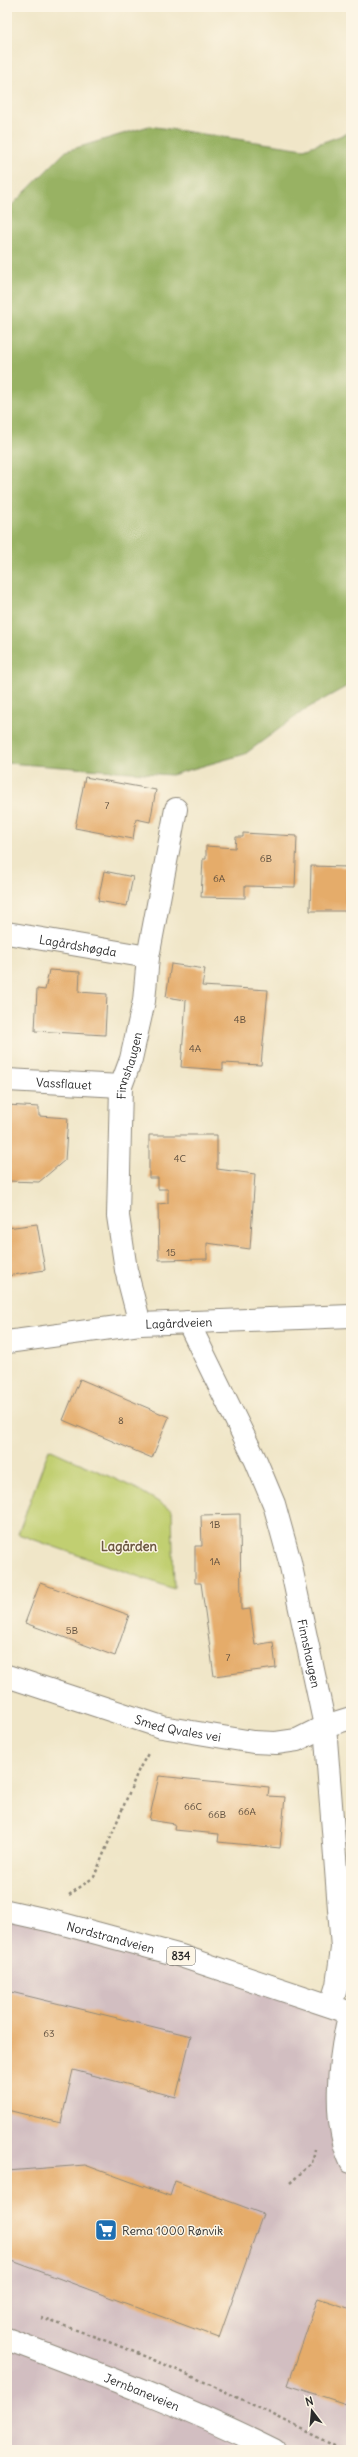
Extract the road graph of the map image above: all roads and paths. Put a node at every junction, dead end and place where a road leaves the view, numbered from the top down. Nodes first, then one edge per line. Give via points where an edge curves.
1 (176, 809) dead end
2 (7, 933) edge
3 (148, 956) junction
4 (7, 1080) edge
5 (121, 1086) junction
6 (351, 1316) edge
7 (188, 1322) junction
8 (140, 1324) junction
9 (7, 1342) edge
10 (7, 1676) edge
11 (351, 1718) edge
12 (325, 1726) junction
13 (162, 1727) junction
14 (7, 1911) edge
15 (52, 1921) junction
16 (344, 2010) edge
17 (351, 2162) edge
18 (7, 2339) edge
19 (274, 2450) edge

1 - 3 street, Finnshaugen
2 - 3 street, Lagårdshøgda
3 - 5 street, Finnshaugen via 144,1001 131,1059
4 - 5 street, Vassflauet
5 - 8 street, Finnshaugen via 118,1216 126,1270
6 - 7 street, Lagårdveien
7 - 8 street, Lagårdveien
7 - 12 street, Finnshaugen via 244,1434 274,1504 290,1562
8 - 9 street, Lagårdveien
10 - 13 street, Smed Qvales vei
11 - 12 street, Smed Qvales vei
12 - 13 street, Smed Qvales vei via 297,1740 276,1743 253,1742
12 - 16 street, Finnshaugen via 342,1948 337,1985
13 - 15 path via 139,1769 94,1877 67,1896
14 - 15 street, Nordstrandveien / 834
15 - 16 street, Nordstrandveien / 834 via 178,1955
16 - 17 street, Finnshaugen via 340,2068 341,2126
18 - 19 street, Jernbaneveien via 239,2432

